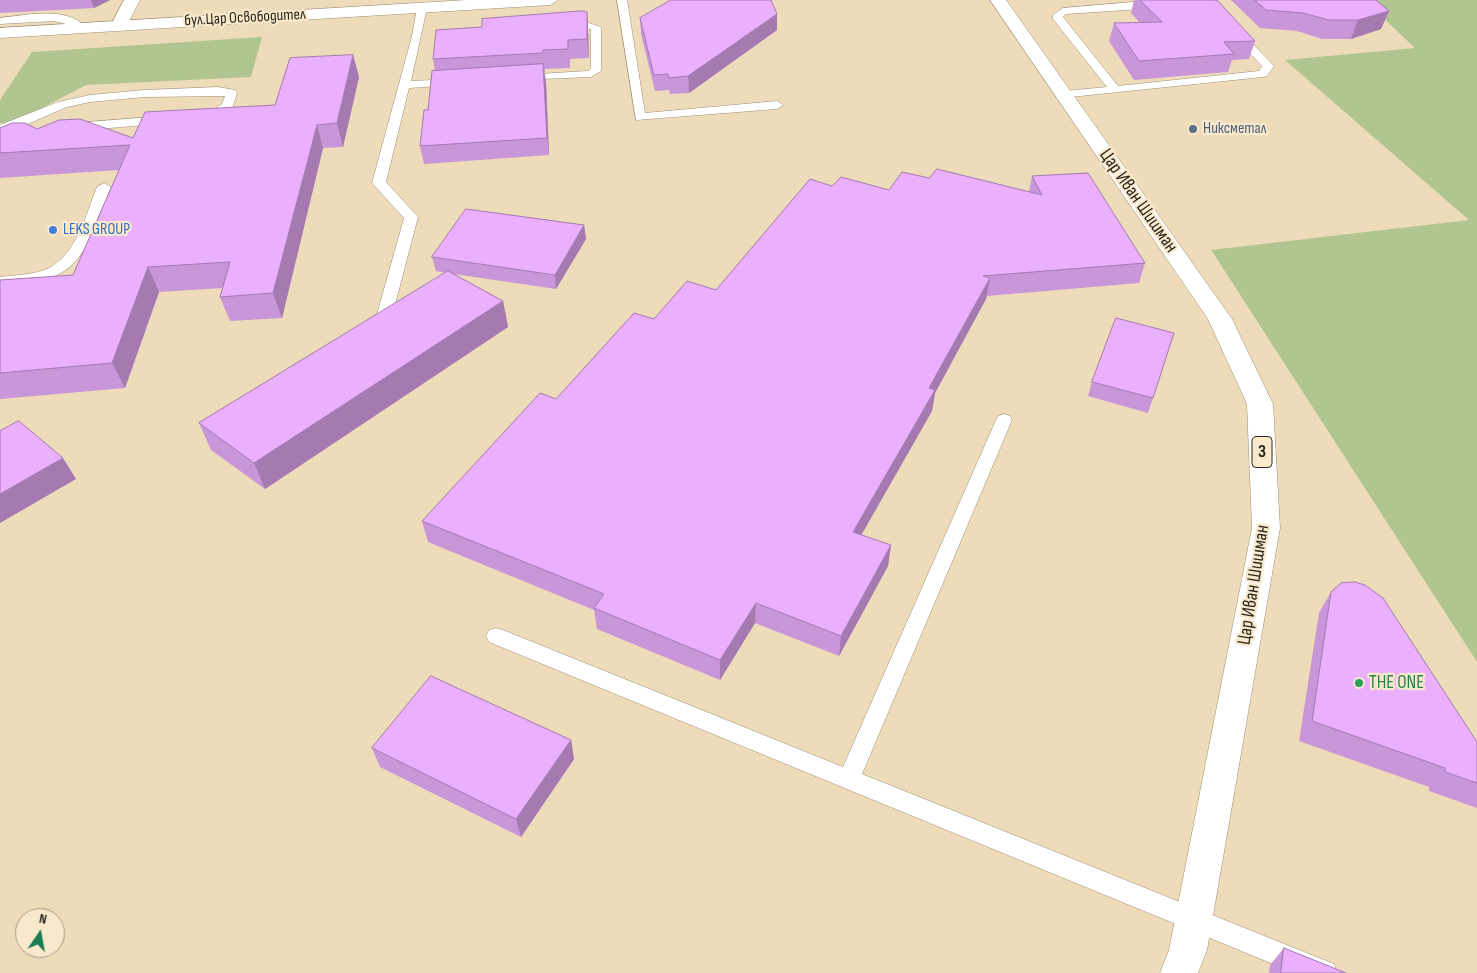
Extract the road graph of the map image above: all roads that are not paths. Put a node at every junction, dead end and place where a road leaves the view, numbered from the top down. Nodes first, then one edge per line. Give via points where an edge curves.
1 (132, 0) edge
2 (550, 0) edge
3 (622, 0) edge
4 (998, 0) edge
5 (1165, 6) edge
6 (422, 8) junction
7 (0, 21) edge
8 (1225, 21) edge
9 (119, 25) junction
10 (554, 26) edge
11 (81, 28) junction
12 (0, 33) edge
13 (512, 78) edge
14 (463, 82) edge
15 (404, 85) junction
16 (1115, 90) junction
17 (1065, 95) junction
18 (776, 105) dead end
19 (194, 117) edge
20 (175, 119) edge
21 (59, 128) edge
22 (0, 129) edge
23 (30, 131) edge
24 (0, 133) edge
25 (104, 187) dead end
26 (0, 281) edge
27 (360, 330) edge
28 (1004, 420) dead end
29 (496, 636) dead end
30 (849, 780) junction
31 (1194, 919) junction
32 (1179, 973) edge
33 (1325, 973) edge

1 - 9 main road
2 - 6 main road, бул.Цар Освободител
3 - 18 lane via 640,117
4 - 17 main road, Цар Иван Шишман / 3
5 - 16 lane via 1146,4 1063,11 1057,17
6 - 9 main road, бул.Цар Освободител
6 - 15 lane via 422,36
7 - 11 lane via 66,17
8 - 16 lane via 1268,66 1263,74
9 - 11 main road, бул.Цар Освободител
10 - 13 lane via 583,24 596,27 597,68 591,74
11 - 12 main road, бул.Цар Освободител
14 - 15 lane
15 - 27 lane via 379,183 411,217 384,316
16 - 17 lane
17 - 31 main road, Цар Иван Шишман / 3 via 1220,319 1260,404 1266,528
19 - 22 lane via 213,116 228,106 231,93 88,98 54,107
20 - 21 lane
23 - 24 lane
25 - 26 lane via 74,251 62,266 36,277
28 - 30 lane
29 - 30 lane
30 - 31 lane
31 - 32 main road, Цар Иван Шишман / 3 via 1188,950
31 - 33 lane

